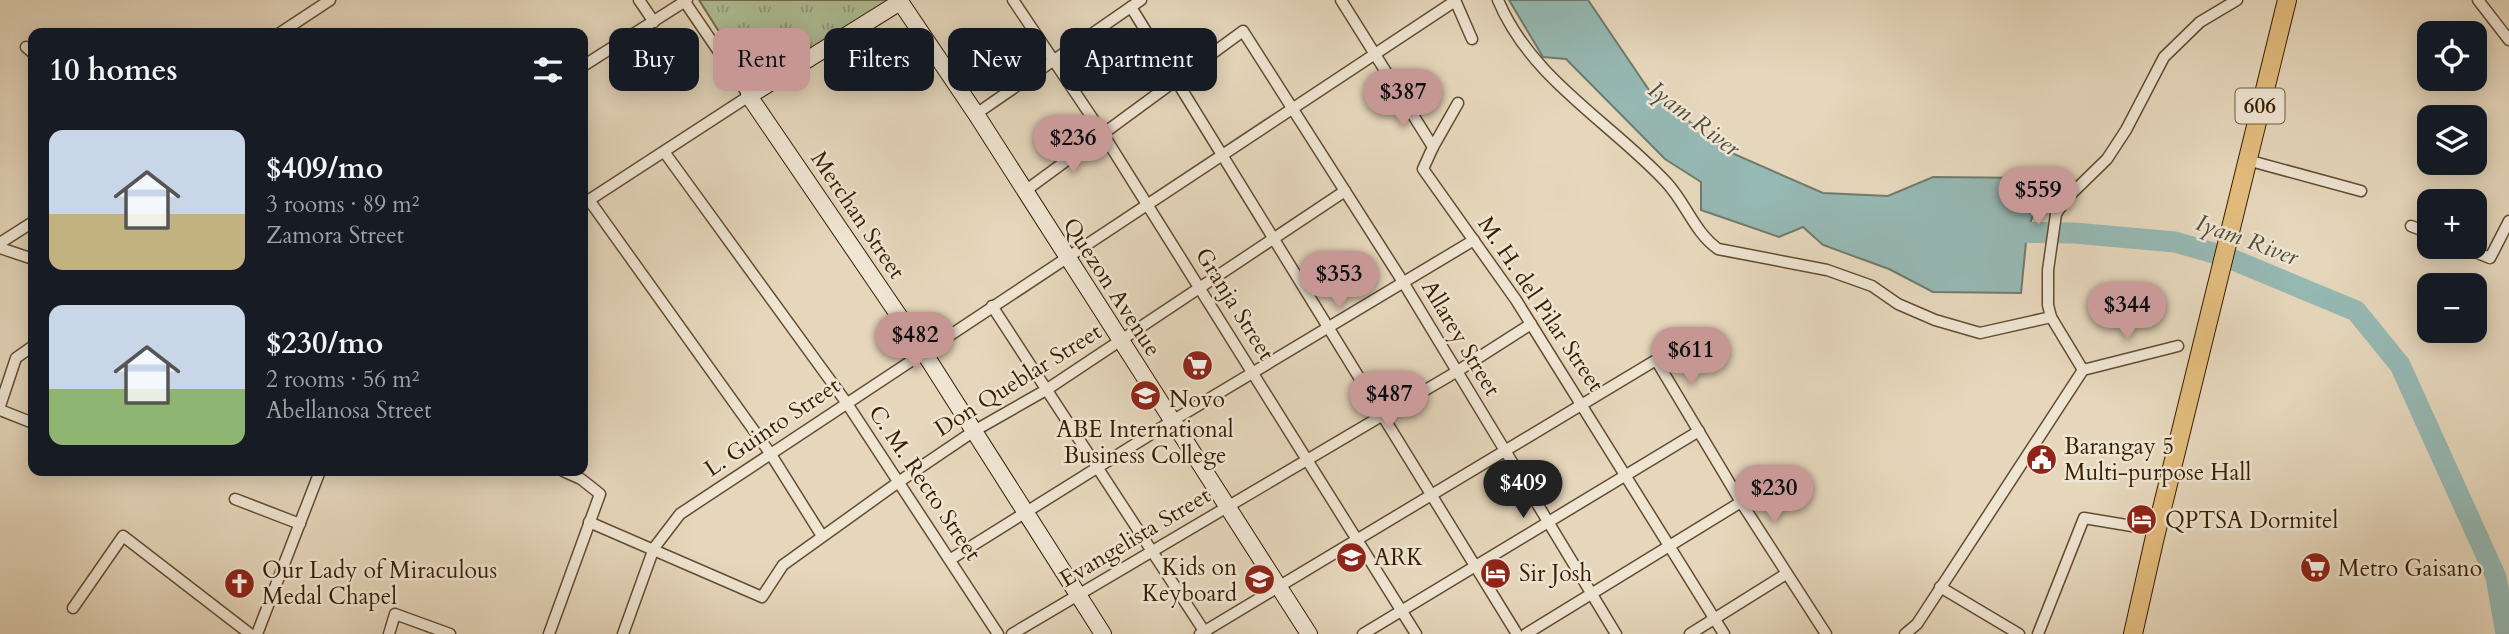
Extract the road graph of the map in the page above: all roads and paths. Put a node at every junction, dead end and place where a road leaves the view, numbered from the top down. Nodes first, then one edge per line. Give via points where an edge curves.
1 (330, 0) edge
2 (639, 0) edge
3 (1013, 0) edge
4 (1141, 0) edge
5 (1341, 0) edge
6 (1455, 0) edge
7 (1498, 0) edge
8 (2237, 0) edge
9 (2287, 0) edge
10 (2478, 0) edge
11 (686, 1) edge
12 (900, 1) edge
13 (1131, 7) junction
14 (654, 22) junction
15 (288, 28) edge
16 (1144, 28) edge
17 (1472, 39) dead end
18 (2509, 40) edge
19 (1217, 51) edge
20 (1373, 52) junction
21 (1054, 59) junction
22 (588, 63) edge
23 (1161, 91) edge
24 (1182, 91) edge
25 (749, 96) junction
26 (1458, 103) dead end
27 (1292, 108) junction
28 (976, 114) junction
29 (1103, 134) junction
30 (1433, 147) junction
31 (665, 153) junction
32 (1221, 157) junction
33 (2247, 160) junction
34 (1025, 191) junction
35 (1345, 191) junction
36 (2361, 191) dead end
37 (588, 201) edge
38 (588, 205) edge
39 (1147, 205) junction
40 (2509, 221) edge
41 (28, 226) edge
42 (2411, 226) dead end
43 (2417, 228) edge
44 (1275, 237) junction
45 (1474, 240) junction
46 (0, 246) edge
47 (28, 257) edge
48 (1066, 257) junction
49 (2487, 257) edge
50 (1403, 282) junction
51 (1199, 287) junction
52 (992, 306) junction
53 (2051, 317) junction
54 (1531, 324) junction
55 (1330, 326) junction
56 (1120, 341) junction
57 (2178, 346) dead end
58 (28, 350) edge
59 (923, 351) junction
60 (2083, 370) junction
61 (1253, 372) junction
62 (1456, 372) junction
63 (1046, 390) junction
64 (846, 402) junction
65 (1584, 405) junction
66 (0, 408) edge
67 (1384, 416) junction
68 (1172, 421) junction
69 (28, 422) edge
70 (974, 431) junction
71 (1699, 431) junction
72 (1505, 450) junction
73 (770, 453) junction
74 (1308, 461) junction
75 (1097, 466) junction
76 (318, 476) edge
77 (575, 476) edge
78 (1628, 476) junction
79 (900, 481) junction
80 (1432, 494) junction
81 (235, 499) dead end
82 (1741, 502) junction
83 (1228, 507) junction
84 (1025, 512) junction
85 (589, 522) junction
86 (1550, 522) junction
87 (300, 524) junction
88 (2156, 530) junction
89 (822, 536) junction
90 (1358, 538) junction
91 (654, 548) junction
92 (1670, 548) junction
93 (1153, 551) junction
94 (951, 559) junction
95 (1476, 566) junction
96 (1786, 574) junction
97 (1278, 586) junction
98 (1940, 587) junction
99 (1592, 595) junction
100 (1078, 596) junction
101 (73, 608) dead end
102 (1402, 611) junction
103 (1714, 619) junction
104 (1203, 633) edge
105 (250, 634) edge
106 (257, 634) edge
107 (389, 634) edge
108 (450, 634) edge
109 (549, 634) edge
110 (623, 634) edge
111 (998, 634) edge
112 (1012, 634) edge
113 (1103, 634) edge
114 (1309, 634) edge
115 (1363, 634) edge
116 (1416, 634) edge
117 (1517, 634) edge
118 (1526, 634) edge
119 (1616, 634) edge
120 (1690, 634) edge
121 (1724, 634) edge
122 (1826, 634) edge
123 (1905, 634) edge
124 (2020, 634) edge
125 (2038, 634) edge
126 (2133, 634) edge

1 - 15 street
2 - 14 street
3 - 21 street, Granja Street
4 - 13 street
5 - 20 street
6 - 17 street
6 - 20 street, L. Guinto Street
7 - 53 street via 1524,49 1544,72 1667,183 1703,239 1718,249 1827,270 1872,286 1935,320 1980,333
8 - 53 street via 2200,22 2164,57 2107,159 2066,199 2054,219 2048,270
9 - 33 main road, 606
10 - 18 street
11 - 14 street
11 - 25 street, Merchan Street
12 - 25 main road
12 - 28 main road, Quezon Avenue
13 - 16 street
13 - 21 street
14 - 22 street
19 - 27 street, Allarey Street via 1243,32
20 - 27 street, L. Guinto Street
20 - 30 street
21 - 28 street
21 - 29 street, Granja Street
23 - 29 street
24 - 32 street
25 - 31 street
25 - 59 main road, Merchan Street
26 - 30 street
27 - 32 street, L. Guinto Street
27 - 35 street, Allarey Street
28 - 34 main road, Quezon Avenue
29 - 34 street
29 - 39 street, Granja Street
30 - 45 street, M. H. del Pilar Street via 1423,169
31 - 37 street
31 - 64 street, C. M. Recto Street
32 - 39 street, L. Guinto Street
32 - 44 street
33 - 36 street
33 - 88 main road, 606
34 - 48 main road, Quezon Avenue
35 - 44 street, Don Queblar Street
35 - 50 street, Allarey Street
38 - 73 street
39 - 48 street, L. Guinto Street
39 - 51 street, Granja Street
40 - 49 street
41 - 46 street
42 - 43 street
44 - 51 street, Don Queblar Street
44 - 55 street
45 - 50 street
45 - 54 street, M. H. del Pilar Street
46 - 47 street
48 - 52 street, L. Guinto Street
48 - 56 main road, Quezon Avenue
50 - 55 street
50 - 62 street, Allarey Street
51 - 56 street, Don Queblar Street
51 - 61 street, Granja Street
52 - 59 street, L. Guinto Street
52 - 63 street
53 - 60 street
54 - 62 street, Evangelista Street
54 - 65 street, M. H. del Pilar Street
55 - 61 street
55 - 67 street
56 - 63 street, Don Queblar Street
56 - 68 main road, Quezon Avenue
57 - 60 street
58 - 66 street via 16,358
59 - 64 street, L. Guinto Street
59 - 70 main road, Merchan Street
60 - 98 street
61 - 68 street
61 - 74 street, Granja Street
62 - 67 street, Evangelista Street
62 - 72 street, Allarey Street
63 - 70 street, Don Queblar Street
63 - 75 street
64 - 73 street, L. Guinto Street
64 - 79 street, C. M. Recto Street
65 - 71 street via 1656,360
65 - 72 street
65 - 78 street, M. H. del Pilar Street
66 - 69 street
67 - 74 street, Evangelista Street
67 - 80 street
68 - 75 street
68 - 83 main road, Quezon Avenue
70 - 79 street, Don Queblar Street
70 - 84 main road, Merchan Street
71 - 78 street
71 - 82 street
72 - 80 street
72 - 86 street, Allarey Street
73 - 89 street
73 - 91 street, L. Guinto Street via 680,514
74 - 83 street, Evangelista Street
74 - 90 street, Granja Street
75 - 84 street
75 - 93 street
76 - 87 street
77 - 85 street via 600,494
78 - 86 street
78 - 92 street, M. H. del Pilar Street
79 - 89 street, Don Queblar Street
79 - 94 street, C. M. Recto Street
80 - 90 street
80 - 95 street
81 - 87 street
82 - 92 street
82 - 96 street
83 - 93 street, Evangelista Street
83 - 97 main road, Quezon Avenue
84 - 94 street
84 - 100 main road, Merchan Street
85 - 91 street
85 - 109 street
86 - 95 street
86 - 99 street, Allarey Street
87 - 106 street
88 - 125 street via 2084,518
88 - 126 main road, 606
89 - 91 street, Don Queblar Street via 783,565 762,597
90 - 97 street
90 - 102 street, Granja Street
91 - 110 street, L. Guinto Street
92 - 99 street
92 - 103 street, M. H. del Pilar Street
93 - 100 street, Evangelista Street
93 - 104 street
94 - 111 street, C. M. Recto Street
95 - 102 street
95 - 117 street
96 - 103 street
96 - 122 street
97 - 104 street
97 - 114 main road, Quezon Avenue
98 - 123 street via 1917,624
98 - 124 street
99 - 118 street
99 - 119 street, Allarey Street
100 - 112 street, Evangelista Street
100 - 113 main road, Merchan Street
101 - 105 street via 123,536
102 - 115 street
102 - 116 street, Granja Street
103 - 120 street
103 - 121 street, M. H. del Pilar Street
107 - 108 street via 395,614

